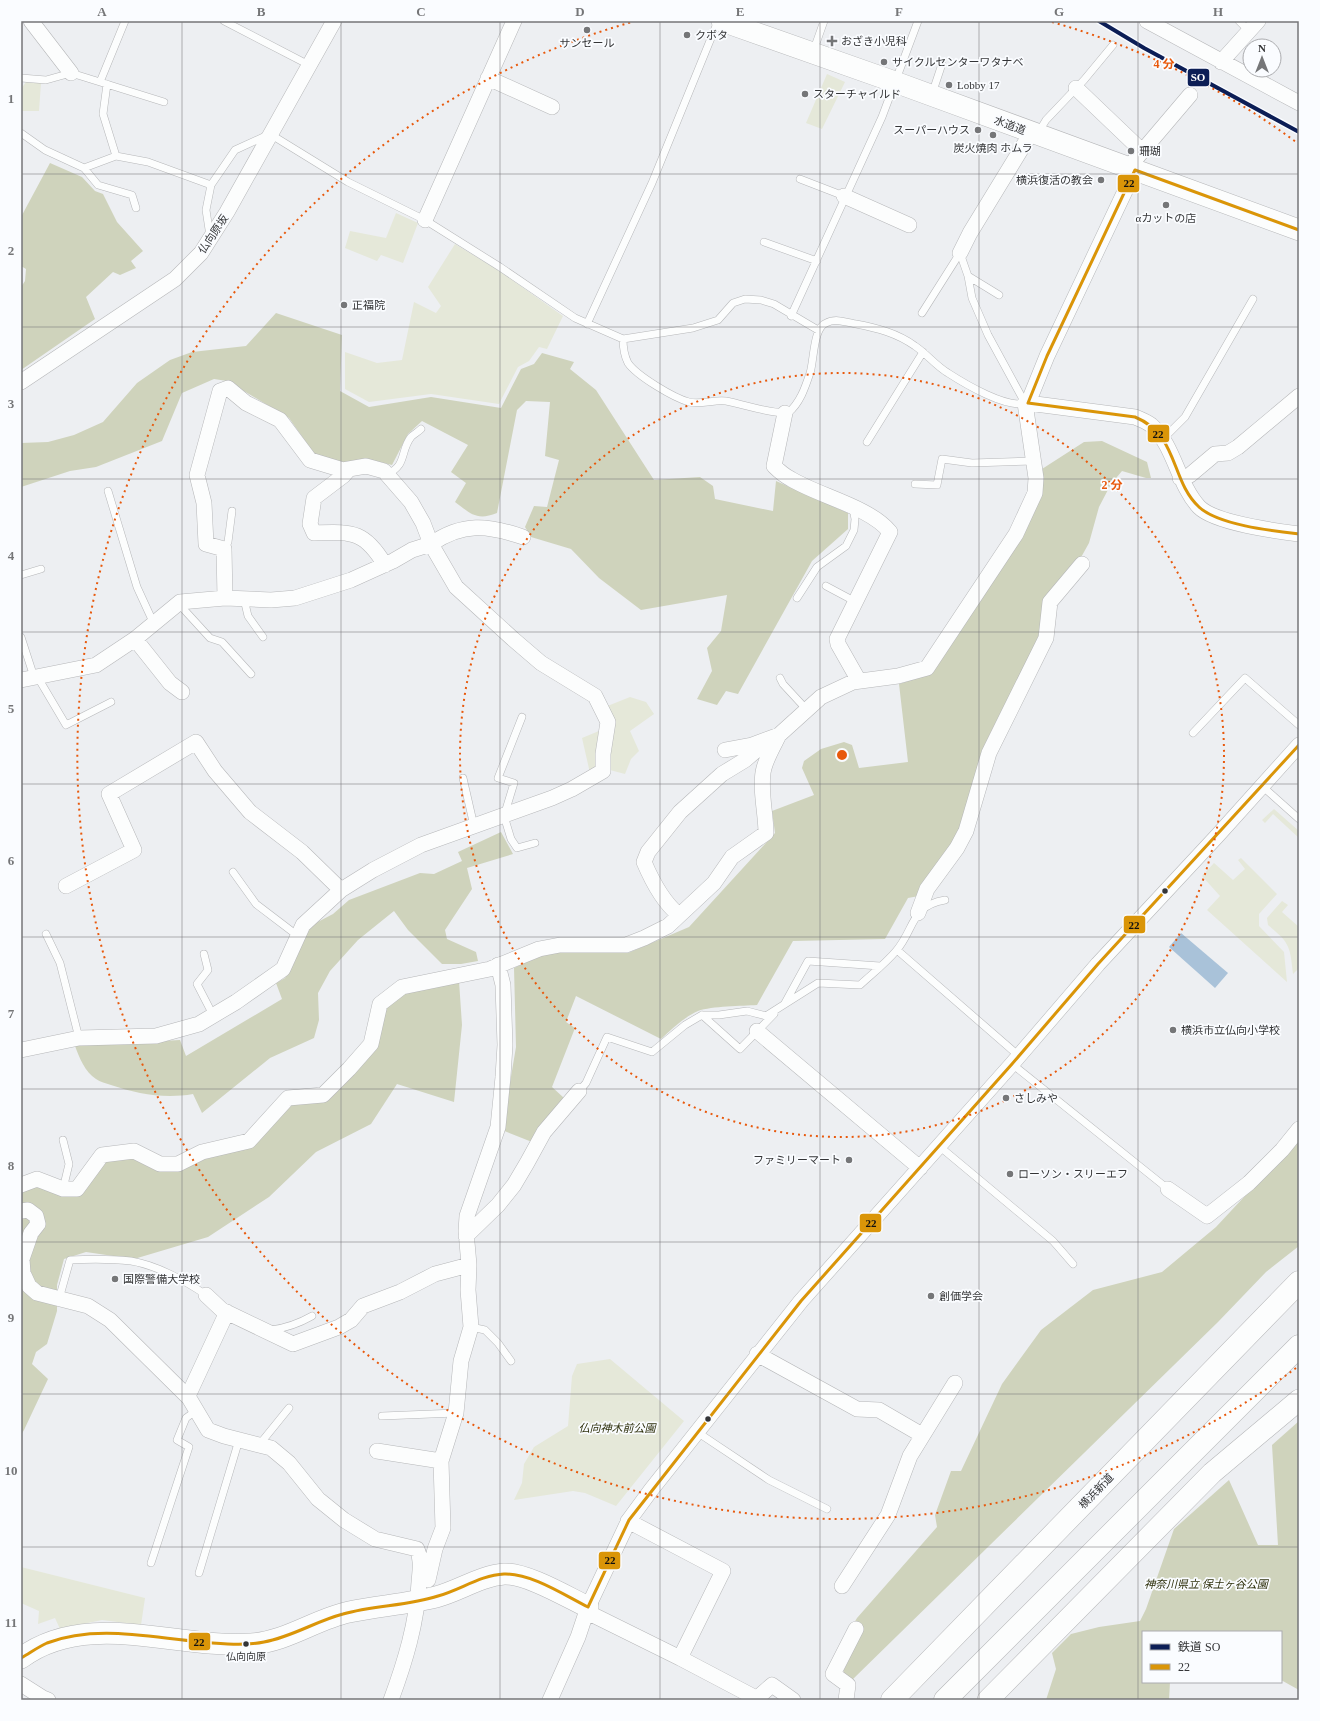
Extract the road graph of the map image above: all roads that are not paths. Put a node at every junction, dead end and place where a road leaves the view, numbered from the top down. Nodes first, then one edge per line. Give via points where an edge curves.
1 (31, 21) edge
2 (125, 21) edge
3 (224, 21) edge
4 (334, 21) edge
5 (514, 21) edge
6 (718, 21) edge
7 (722, 21) edge
8 (824, 21) edge
9 (918, 21) edge
10 (1148, 22) edge
11 (1249, 24) edge
12 (1113, 45) dead end
13 (812, 54) junction
14 (1221, 62) junction
15 (942, 64) dead end
16 (309, 65) junction
17 (71, 73) junction
18 (21, 78) edge
19 (488, 78) junction
20 (895, 82) junction
21 (104, 83) junction
22 (1076, 88) junction
23 (1190, 95) dead end
24 (931, 96) junction
25 (164, 102) dead end
26 (1299, 103) edge
27 (552, 107) dead end
28 (21, 133) edge
29 (270, 134) junction
30 (1034, 134) junction
31 (1142, 151) junction
32 (116, 156) junction
33 (84, 168) junction
34 (1131, 169) junction
35 (800, 179) dead end
36 (211, 185) junction
37 (844, 196) junction
38 (136, 208) dead end
39 (426, 220) junction
40 (909, 225) dead end
41 (1299, 230) edge
42 (210, 239) junction
43 (764, 242) dead end
44 (960, 253) junction
45 (817, 261) junction
46 (968, 276) junction
47 (999, 295) dead end
48 (1253, 299) dead end
49 (922, 313) dead end
50 (791, 316) junction
51 (587, 324) junction
52 (818, 330) junction
53 (623, 339) junction
54 (923, 352) junction
55 (21, 382) edge
56 (1299, 396) edge
57 (1026, 403) junction
58 (785, 413) junction
59 (421, 429) dead end
60 (1163, 439) junction
61 (867, 442) dead end
62 (1033, 461) junction
63 (349, 469) junction
64 (387, 474) junction
65 (1180, 478) junction
66 (915, 484) dead end
67 (108, 491) dead end
68 (853, 508) junction
69 (232, 511) dead end
70 (1299, 534) edge
71 (523, 537) dead end
72 (431, 544) junction
73 (224, 549) junction
74 (1082, 564) dead end
75 (385, 565) junction
76 (41, 569) dead end
77 (21, 575) edge
78 (826, 586) dead end
79 (225, 598) junction
80 (797, 598) dead end
81 (244, 599) junction
82 (856, 602) junction
83 (178, 604) junction
84 (154, 624) junction
85 (21, 637) edge
86 (263, 637) dead end
87 (135, 639) junction
88 (251, 674) dead end
89 (31, 678) edge
90 (780, 678) dead end
91 (859, 681) junction
92 (182, 692) dead end
93 (111, 702) dead end
94 (807, 710) junction
95 (522, 717) dead end
96 (1299, 725) edge
97 (1193, 733) dead end
98 (775, 736) junction
99 (1299, 745) edge
100 (725, 750) dead end
101 (463, 778) dead end
102 (591, 786) dead end
103 (1262, 786) junction
104 (572, 789) junction
105 (504, 816) junction
106 (1299, 819) edge
107 (474, 826) junction
108 (536, 843) dead end
109 (233, 872) dead end
110 (66, 886) dead end
111 (341, 890) junction
112 (945, 900) dead end
113 (918, 913) junction
114 (680, 915) junction
115 (46, 934) dead end
116 (298, 936) junction
117 (897, 950) junction
118 (204, 954) dead end
119 (498, 965) junction
120 (880, 966) junction
121 (784, 1004) junction
122 (213, 1015) junction
123 (702, 1015) junction
124 (757, 1032) junction
125 (79, 1038) junction
126 (21, 1050) edge
127 (1016, 1060) junction
128 (579, 1091) joint
129 (1299, 1129) edge
130 (63, 1140) dead end
131 (939, 1146) junction
132 (920, 1168) junction
133 (21, 1185) edge
134 (63, 1189) junction
135 (1168, 1189) joint
136 (21, 1211) edge
137 (466, 1236) junction
138 (1073, 1264) dead end
139 (469, 1265) junction
140 (1299, 1282) edge
141 (206, 1295) joint
142 (59, 1299) junction
143 (227, 1312) junction
144 (312, 1316) dead end
145 (471, 1327) junction
146 (266, 1331) junction
147 (1299, 1346) edge
148 (758, 1354) junction
149 (511, 1361) dead end
150 (954, 1383) dead end
151 (188, 1396) junction
152 (1299, 1400) edge
153 (289, 1408) dead end
154 (197, 1410) junction
155 (456, 1413) junction
156 (382, 1416) dead end
157 (697, 1432) junction
158 (922, 1435) junction
159 (239, 1440) junction
160 (259, 1445) junction
161 (376, 1451) dead end
162 (441, 1460) junction
163 (827, 1509) dead end
164 (628, 1521) junction
165 (151, 1563) dead end
166 (199, 1573) dead end
167 (842, 1586) dead end
168 (418, 1600) junction
169 (587, 1610) junction
170 (856, 1629) dead end
171 (21, 1658) edge
172 (680, 1658) junction
173 (21, 1684) edge
174 (755, 1699) edge
175 (48, 1700) edge
176 (391, 1700) edge
177 (550, 1700) edge
178 (793, 1700) edge
179 (846, 1700) edge
180 (892, 1700) edge
181 (946, 1700) edge
182 (988, 1700) edge

1 - 17 street
2 - 21 lane
3 - 16 lane
4 - 16 street, 仏向原坂
5 - 19 street
6 - 51 lane via 652,184
7 - 13 street, 水道道
8 - 13 lane
9 - 20 lane
10 - 14 street
11 - 14 street
12 - 22 lane
13 - 20 street, 水道道
14 - 26 street
15 - 24 lane
16 - 29 street, 仏向原坂
17 - 18 lane via 46,80
17 - 21 lane
19 - 27 street
19 - 39 street
20 - 24 street, 水道道
20 - 37 lane via 882,117
21 - 25 lane
21 - 32 lane via 104,114
22 - 30 lane
22 - 31 street
23 - 31 street
24 - 30 street, 水道道
28 - 33 lane via 45,150
29 - 36 lane via 235,150
29 - 39 lane via 348,182
29 - 42 street, 仏向原坂
30 - 34 street, 水道道
30 - 44 street via 970,233
31 - 34 street
32 - 33 lane
32 - 36 lane via 148,162
33 - 38 lane via 98,185 132,195
34 - 41 street, 水道道
34 - 57 street
35 - 37 lane
36 - 42 lane via 206,210
37 - 40 street
37 - 45 lane
39 - 51 lane
42 - 55 street, 仏向原坂 via 175,279
43 - 45 lane
44 - 46 lane
44 - 49 lane
45 - 50 lane
46 - 47 lane
46 - 57 lane via 972,298 988,335
48 - 60 lane via 1185,417
50 - 52 lane
50 - 53 lane via 774,304 745,299 733,303 718,320 693,328
51 - 53 lane
52 - 54 lane via 825,323 837,320 884,330
52 - 58 lane via 810,372 796,407
53 - 58 lane via 623,352 629,364 671,395 690,402 723,401
54 - 57 lane via 947,373 993,397 1019,405
54 - 61 lane
56 - 65 street via 1238,447 1228,453 1215,454 1190,475
57 - 60 street via 1135,417 1151,425
57 - 62 street
58 - 68 street via 774,466 790,479
59 - 64 lane via 410,439 396,471
60 - 65 street
62 - 66 lane via 972,463 942,459 937,485
62 - 91 street via 1035,493 1016,534 927,668 898,676
63 - 64 street via 366,466
63 - 73 street via 343,470 310,460 280,420 246,403 228,388 220,391 197,475 204,504 206,544
63 - 75 street via 314,498 310,524 314,533 346,532 363,537 376,549
64 - 72 street via 411,502
65 - 70 street via 1200,508 1222,519 1267,530
67 - 84 lane via 138,587
68 - 80 lane via 854,530 846,546 817,567
68 - 82 street via 883,523 890,532
69 - 73 lane via 228,542
71 - 72 street via 500,529 468,528 443,536
72 - 75 street via 412,550
72 - 104 street via 456,587 541,663 595,696 608,722 603,771
73 - 79 street
74 - 113 street via 1050,602 1046,638 988,753 966,831 957,848 927,889
75 - 81 street via 351,580 295,598
76 - 77 lane
78 - 82 lane
79 - 81 street
79 - 83 street
81 - 86 lane via 248,616
82 - 91 street via 837,639
83 - 84 street
83 - 88 lane via 210,638 222,642
84 - 87 street
85 - 89 lane
87 - 89 street via 96,665
87 - 92 street via 170,683
89 - 93 lane via 66,725
90 - 94 lane
91 - 94 street via 821,697
94 - 98 street
95 - 105 lane via 498,778 514,784
96 - 97 lane via 1245,678
98 - 100 street via 752,745
98 - 114 street via 764,769 766,833 732,857 714,883
98 - 114 street via 702,791 680,812 648,852 644,862 657,888
99 - 103 street
101 - 107 lane
102 - 104 street
103 - 106 lane
103 - 127 street via 1098,964
104 - 105 street
105 - 107 street
105 - 108 lane via 517,848
107 - 111 street via 421,845
109 - 116 lane via 256,904
110 - 111 street via 134,850 109,794 196,742 215,771 250,812 302,852
111 - 116 street via 303,925
112 - 113 lane via 932,902
113 - 117 lane
114 - 119 street via 668,926 626,945 560,945 539,949
115 - 125 lane via 60,963
116 - 122 street via 283,969
117 - 120 lane
117 - 127 lane
118 - 122 lane via 208,970 198,984
119 - 134 street via 490,969 402,987 380,1004 371,1044 323,1095 288,1098 249,1141 202,1152 178,1164 160,1164 134,1151 102,1155 77,1190
119 - 137 street via 503,985 505,1045 498,1127 467,1216
120 - 121 lane via 860,985 818,983
120 - 121 lane via 808,961
121 - 123 lane via 766,1016 747,1011
121 - 124 lane
122 - 125 street via 199,1024 156,1036
123 - 124 lane via 740,1050
123 - 128 lane via 685,1025 652,1052 606,1036 586,1083
124 - 132 street
125 - 126 street
127 - 131 street
127 - 135 lane
128 - 137 street via 544,1132 524,1169 498,1205
129 - 135 street via 1249,1183 1207,1216
130 - 134 lane via 69,1164
131 - 132 street
131 - 138 lane via 1053,1241
132 - 148 street via 801,1301
133 - 134 street via 37,1179
136 - 142 street via 28,1210 36,1216 38,1224 30,1233 27,1242 22,1259 23,1273 29,1286 37,1293
137 - 139 street
139 - 145 street
139 - 146 street via 435,1274 400,1292 363,1306 351,1320 339,1327 292,1344
140 - 180 highway, 横浜新道
141 - 142 lane via 188,1282 132,1262 70,1260
141 - 143 street
142 - 151 street via 88,1306 110,1320
143 - 146 street
143 - 151 street
144 - 146 lane via 300,1323
145 - 149 lane via 486,1330
145 - 155 street via 461,1361
147 - 181 highway
148 - 157 street
148 - 158 street via 857,1409 879,1410
150 - 158 street
151 - 154 street
152 - 182 street via 1212,1474
153 - 160 lane
154 - 159 street via 208,1430
154 - 165 lane via 186,1418 177,1440 189,1447
155 - 156 lane
155 - 162 street
157 - 163 lane via 769,1480
157 - 164 street
158 - 167 street via 910,1456 888,1514
159 - 160 street
159 - 166 lane
160 - 168 street via 271,1448 289,1463 318,1499 344,1520 375,1539 417,1549 421,1559
161 - 162 street
162 - 168 street via 443,1528 427,1584
164 - 169 street
164 - 172 street via 723,1571
168 - 169 street via 437,1597 487,1577 506,1574 530,1580
168 - 171 street via 348,1612 253,1644 224,1645 102,1632 49,1643
168 - 176 street via 414,1625
169 - 172 street
169 - 177 street
170 - 179 street via 834,1674 848,1685
172 - 174 street
173 - 175 street
174 - 178 street via 772,1685

